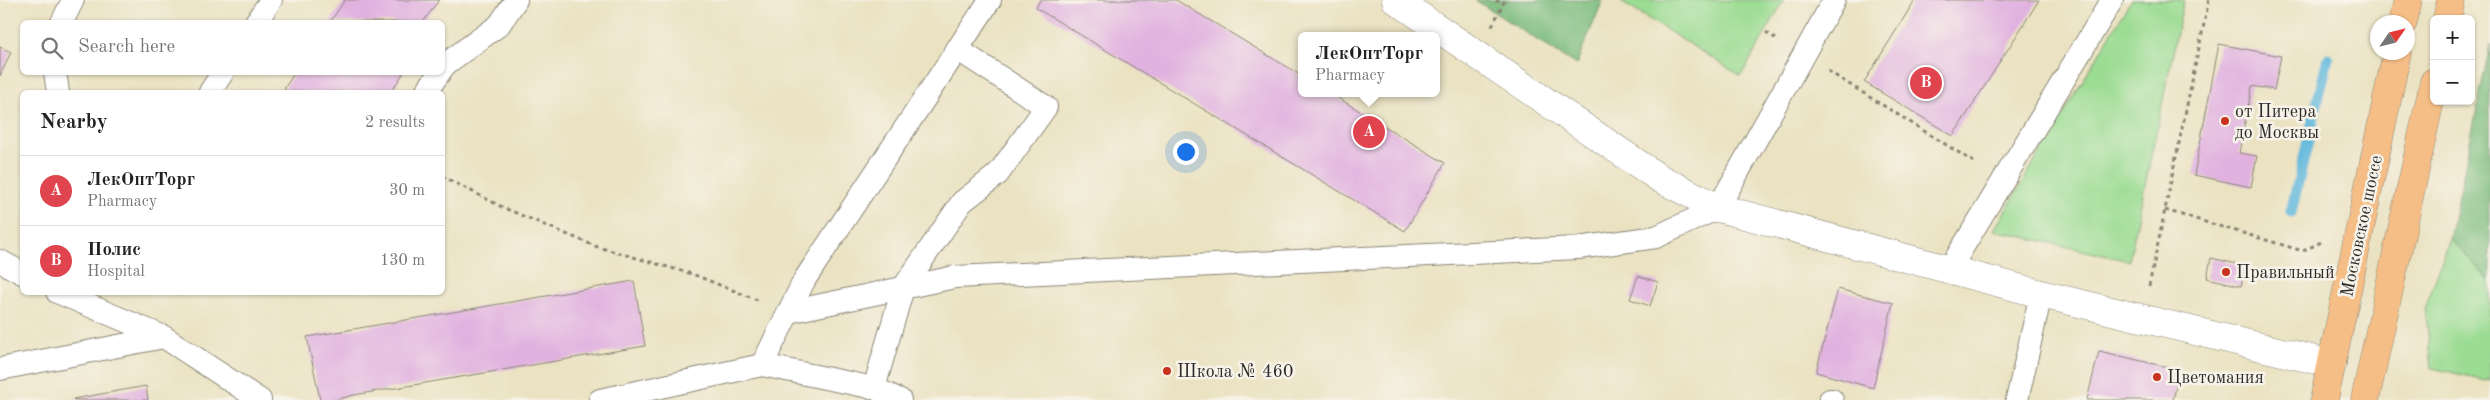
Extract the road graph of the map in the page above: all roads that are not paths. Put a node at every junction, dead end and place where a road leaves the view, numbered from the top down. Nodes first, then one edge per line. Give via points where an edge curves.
1 (73, 0) edge
2 (271, 0) edge
3 (516, 0) edge
4 (990, 0) edge
5 (1396, 0) edge
6 (1834, 0) edge
7 (2112, 0) edge
8 (2408, 0) edge
9 (2452, 0) edge
10 (2405, 15) edge
11 (2449, 15) edge
12 (63, 20) edge
13 (257, 20) edge
14 (958, 49) junction
15 (2395, 60) edge
16 (445, 65) edge
17 (56, 75) edge
18 (221, 75) edge
19 (438, 75) edge
20 (58, 90) edge
21 (211, 90) edge
22 (427, 90) edge
23 (2430, 100) edge
24 (1718, 208) junction
25 (0, 260) edge
26 (1949, 270) junction
27 (20, 272) edge
28 (903, 288) junction
29 (2041, 294) junction
30 (64, 295) edge
31 (788, 312) junction
32 (164, 336) junction
33 (2332, 364) junction
34 (762, 365) junction
35 (0, 369) edge
36 (874, 388) junction
37 (260, 400) edge
38 (600, 400) edge
39 (900, 400) edge
40 (2017, 400) edge
41 (2324, 400) edge
42 (2365, 400) edge

1 - 12 lane
2 - 13 lane
3 - 16 lane via 499,25
4 - 14 lane
5 - 24 street via 1658,178
6 - 24 lane
7 - 26 lane
8 - 10 highway
9 - 11 highway
14 - 28 lane via 1046,107 998,174 962,202
14 - 31 lane via 805,279
15 - 33 highway, Московское шоссе
17 - 20 lane
18 - 21 lane
19 - 22 lane
23 - 42 highway
24 - 26 street
24 - 28 lane via 1656,237 1578,248 956,277
25 - 27 lane
26 - 29 street
28 - 31 lane
28 - 36 lane
29 - 33 street
29 - 40 lane
30 - 32 lane
31 - 34 lane
32 - 35 lane
32 - 37 lane
33 - 41 highway, Московское шоссе
34 - 36 lane
34 - 38 lane
36 - 39 lane

